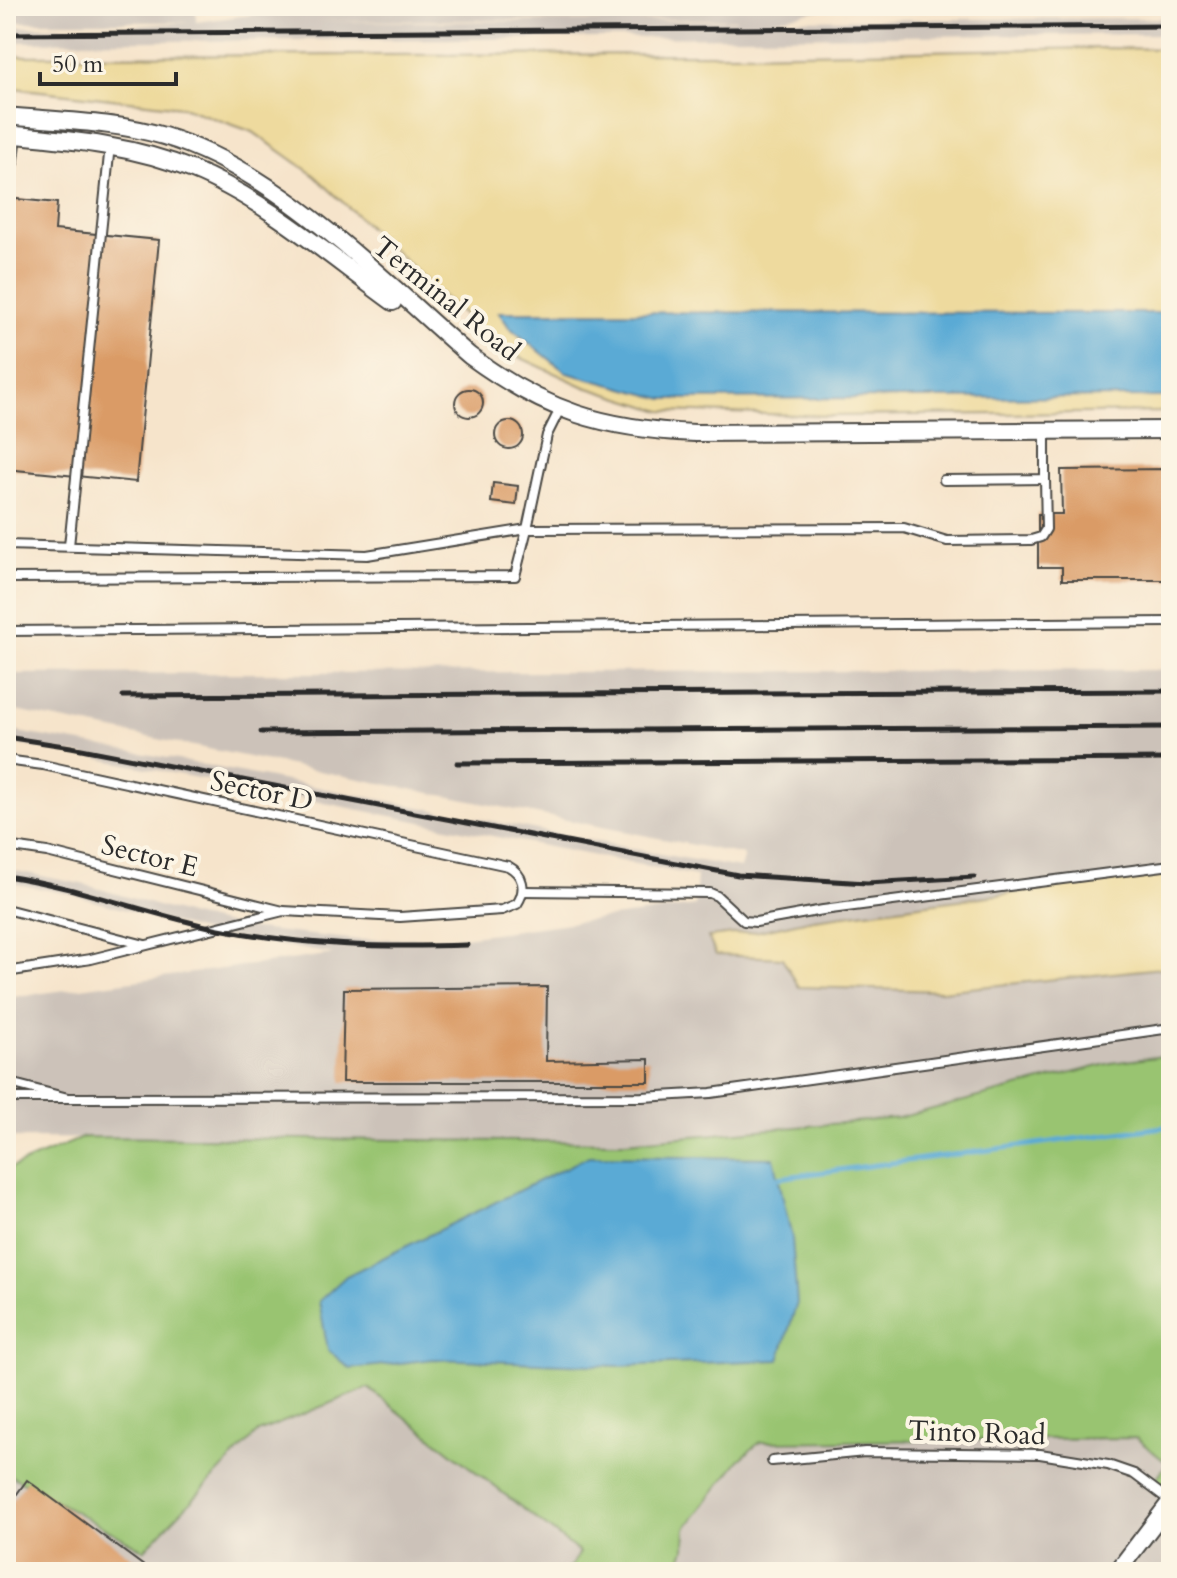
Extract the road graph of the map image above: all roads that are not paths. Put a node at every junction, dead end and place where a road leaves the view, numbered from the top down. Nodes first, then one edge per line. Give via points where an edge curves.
1 (6, 116) edge
2 (11, 135) edge
3 (110, 145) junction
4 (6, 176) edge
5 (470, 356) junction
6 (560, 409) junction
7 (1045, 430) junction
8 (1171, 430) edge
9 (1045, 479) junction
10 (944, 480) dead end
11 (527, 529) junction
12 (6, 545) edge
13 (69, 546) junction
14 (6, 578) edge
15 (1171, 622) edge
16 (6, 631) edge
17 (6, 760) edge
18 (6, 846) edge
19 (1171, 865) edge
20 (523, 891) junction
21 (6, 909) edge
22 (283, 911) junction
23 (147, 945) junction
24 (6, 972) edge
25 (1171, 1028) edge
26 (6, 1082) edge
27 (6, 1098) edge
28 (68, 1098) junction
29 (772, 1461) dead end
30 (1171, 1501) edge
31 (1117, 1572) edge

1 - 5 street, Terminal Road via 133,129 232,164 288,200
2 - 3 street
2 - 4 lane via 12,171
3 - 5 street via 168,161 232,189
3 - 13 lane
5 - 6 street, Terminal Road via 499,378
6 - 7 street, Terminal Road via 605,423 665,431
6 - 11 lane via 547,435
7 - 8 street, Terminal Road
7 - 9 lane
9 - 10 lane
9 - 11 lane via 1046,529 1031,540 947,541 904,528
11 - 13 lane via 367,555
11 - 14 lane via 515,576
12 - 13 lane
15 - 16 lane
17 - 20 lane, Sector D via 508,866 520,876
18 - 22 lane, Sector E
19 - 20 lane via 756,922 744,921 710,893
20 - 22 lane via 517,904 502,910 400,917
21 - 23 lane
22 - 23 lane
23 - 24 lane
25 - 28 lane via 711,1093
26 - 28 lane
27 - 28 lane
29 - 30 lane, Tinto Road via 865,1452 1040,1454 1134,1474
30 - 31 street

